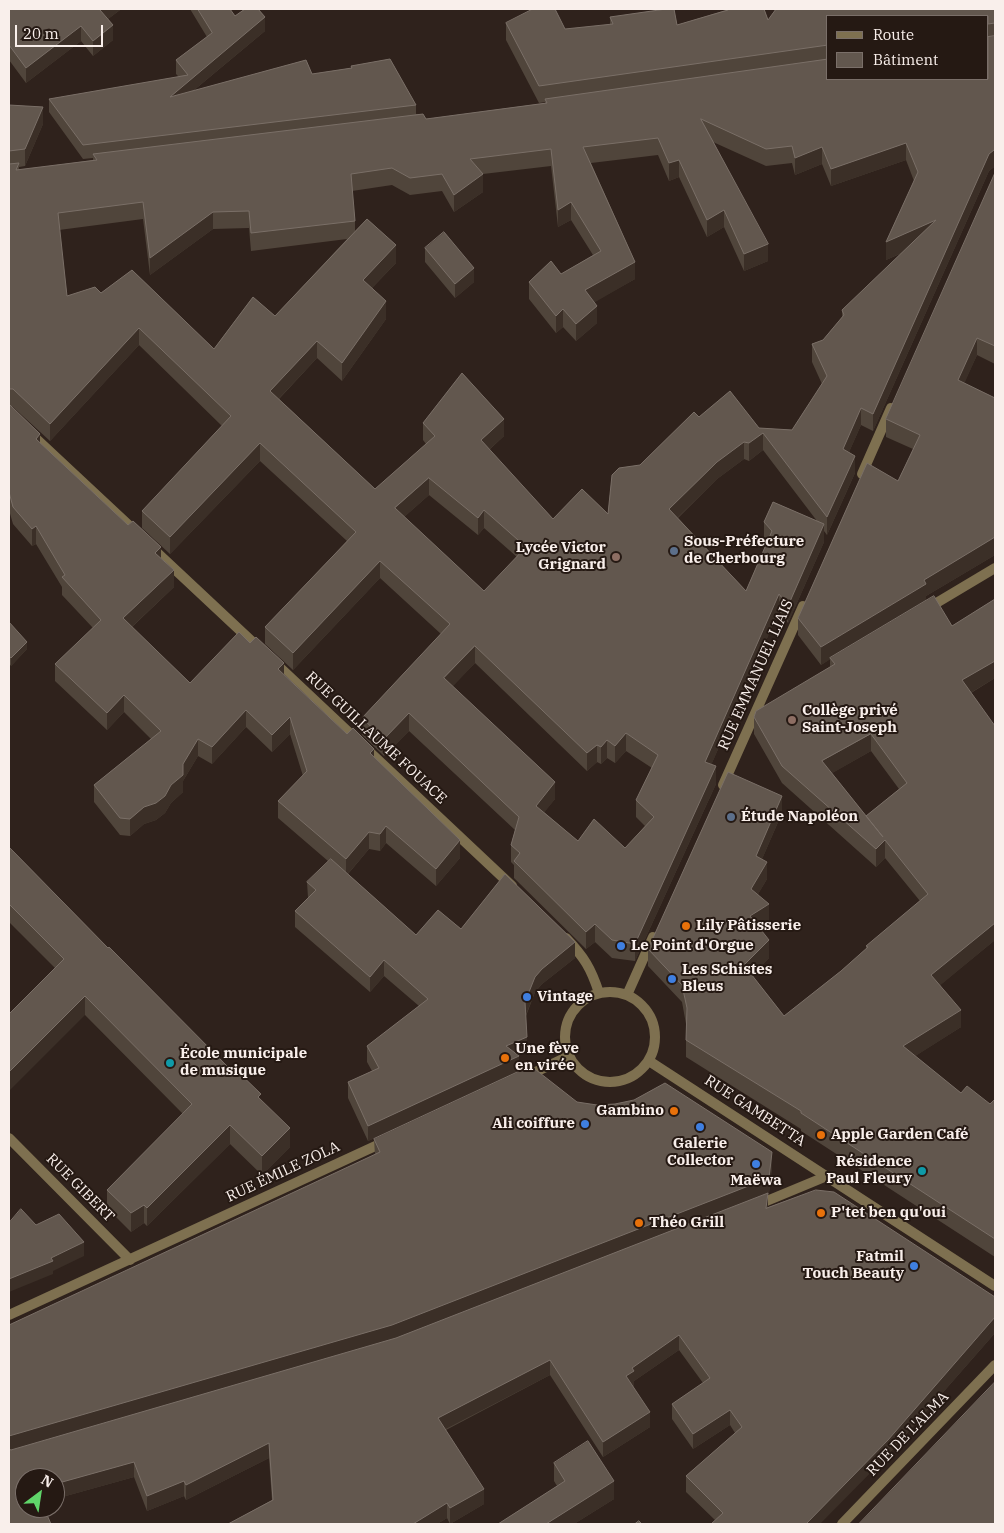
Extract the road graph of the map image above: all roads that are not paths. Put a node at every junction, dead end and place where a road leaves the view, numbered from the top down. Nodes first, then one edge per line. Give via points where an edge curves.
1 (896, 397) edge
2 (23, 425) edge
3 (856, 486) edge
4 (995, 568) edge
5 (808, 594) edge
6 (919, 614) edge
7 (771, 703) edge
8 (756, 712) junction
9 (718, 794) edge
10 (516, 891) edge
11 (656, 930) edge
12 (558, 931) edge
13 (599, 993) junction
14 (627, 995) junction
15 (569, 1056) junction
16 (650, 1061) junction
17 (519, 1079) edge
18 (394, 1137) edge
19 (12, 1142) edge
20 (827, 1176) junction
21 (747, 1209) edge
22 (130, 1260) junction
23 (995, 1286) edge
24 (9, 1315) edge
25 (995, 1365) edge
26 (842, 1524) edge

1 - 3 street
2 - 10 street, RUE GUILLAUME FOUACE
4 - 6 street
5 - 8 street, RUE EMMANUEL LIAIS
7 - 8 street
8 - 9 street, RUE EMMANUEL LIAIS
11 - 14 street
12 - 13 street via 586,962
13 - 14 street
13 - 15 street via 581,1002 569,1017 565,1030
14 - 16 street via 641,1003 653,1023 655,1046
15 - 16 street via 588,1077 615,1083 628,1079
15 - 17 street
16 - 20 street, RUE GAMBETTA
18 - 22 street, RUE ÉMILE ZOLA
19 - 22 street, RUE GIBERT
20 - 21 street
20 - 23 street, RUE GAMBETTA
22 - 24 street, RUE ÉMILE ZOLA
25 - 26 street, RUE DE L'ALMA

